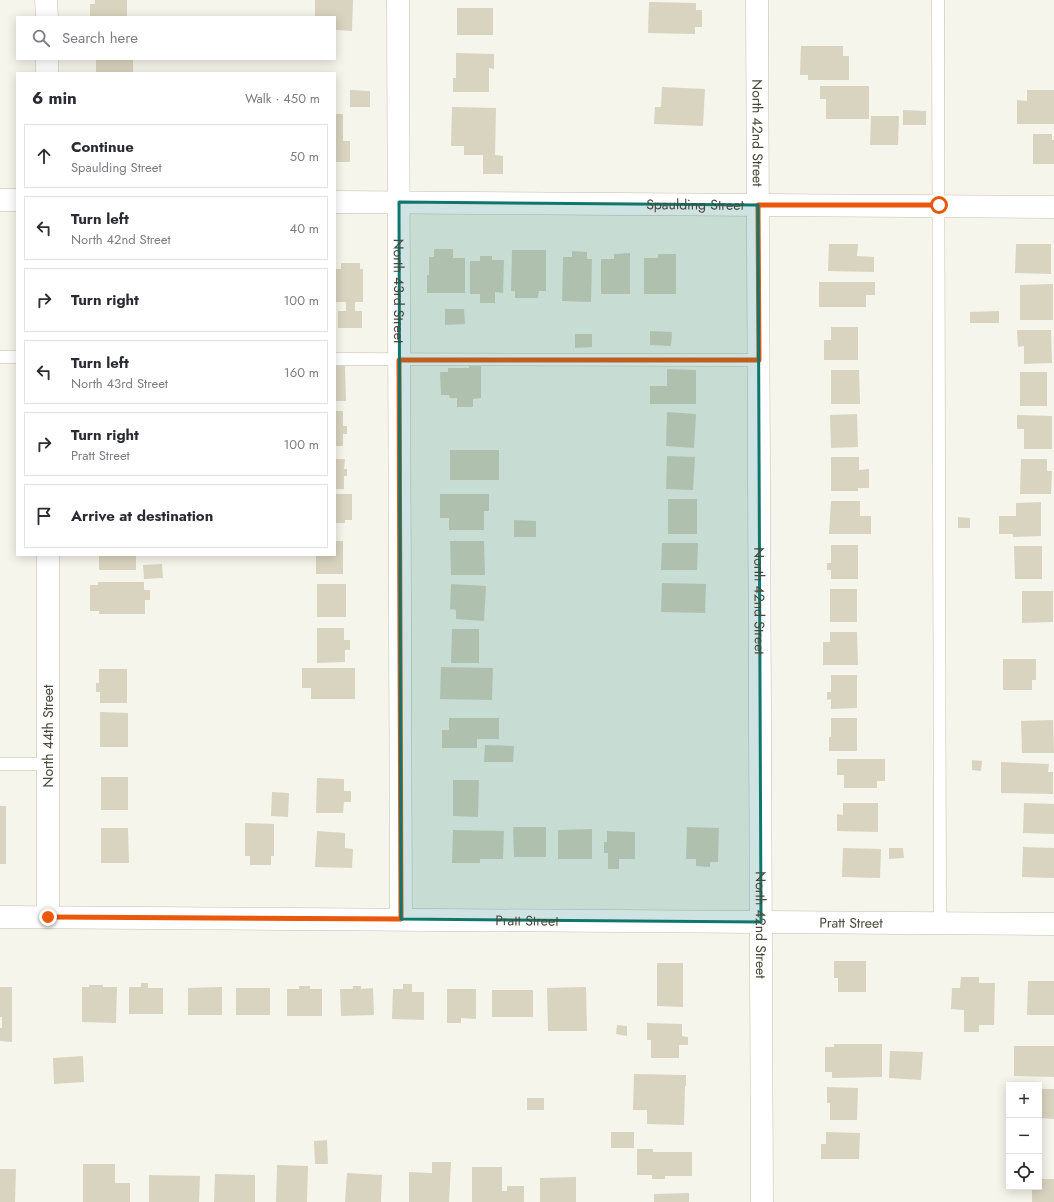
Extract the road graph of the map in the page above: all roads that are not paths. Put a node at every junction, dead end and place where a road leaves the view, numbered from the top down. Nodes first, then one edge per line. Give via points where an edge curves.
1 (46, 0) edge
2 (398, 0) edge
3 (757, 0) edge
4 (938, 0) edge
5 (46, 16) edge
6 (47, 60) edge
7 (47, 72) edge
8 (0, 200) edge
9 (16, 200) edge
10 (336, 202) edge
11 (399, 202) junction
12 (758, 205) junction
13 (939, 205) junction
14 (1054, 207) edge
15 (0, 357) edge
16 (16, 357) edge
17 (336, 359) edge
18 (399, 360) junction
19 (759, 360) junction
20 (48, 556) edge
21 (0, 764) edge
22 (48, 764) junction
23 (0, 917) edge
24 (48, 917) junction
25 (401, 919) junction
26 (761, 922) junction
27 (940, 923) junction
28 (1054, 924) edge
29 (762, 1202) edge

1 - 5 street
2 - 11 street, North 43rd Street
3 - 12 street, North 42nd Street
4 - 13 lane
6 - 7 street
8 - 9 street
10 - 11 street, Spaulding Street
11 - 12 street, Spaulding Street
11 - 18 street, North 43rd Street
12 - 13 street, Spaulding Street
12 - 19 street, North 42nd Street
13 - 14 street, Spaulding Street
13 - 27 lane
15 - 16 lane
17 - 18 lane
18 - 19 lane
18 - 25 street, North 43rd Street
19 - 26 street, North 42nd Street
20 - 22 street, North 44th Street
21 - 22 lane
22 - 24 street, North 44th Street
23 - 24 street, Pratt Street
24 - 25 street, Pratt Street
25 - 26 street, Pratt Street
26 - 27 street, Pratt Street
26 - 29 street, North 42nd Street
27 - 28 street, Pratt Street

